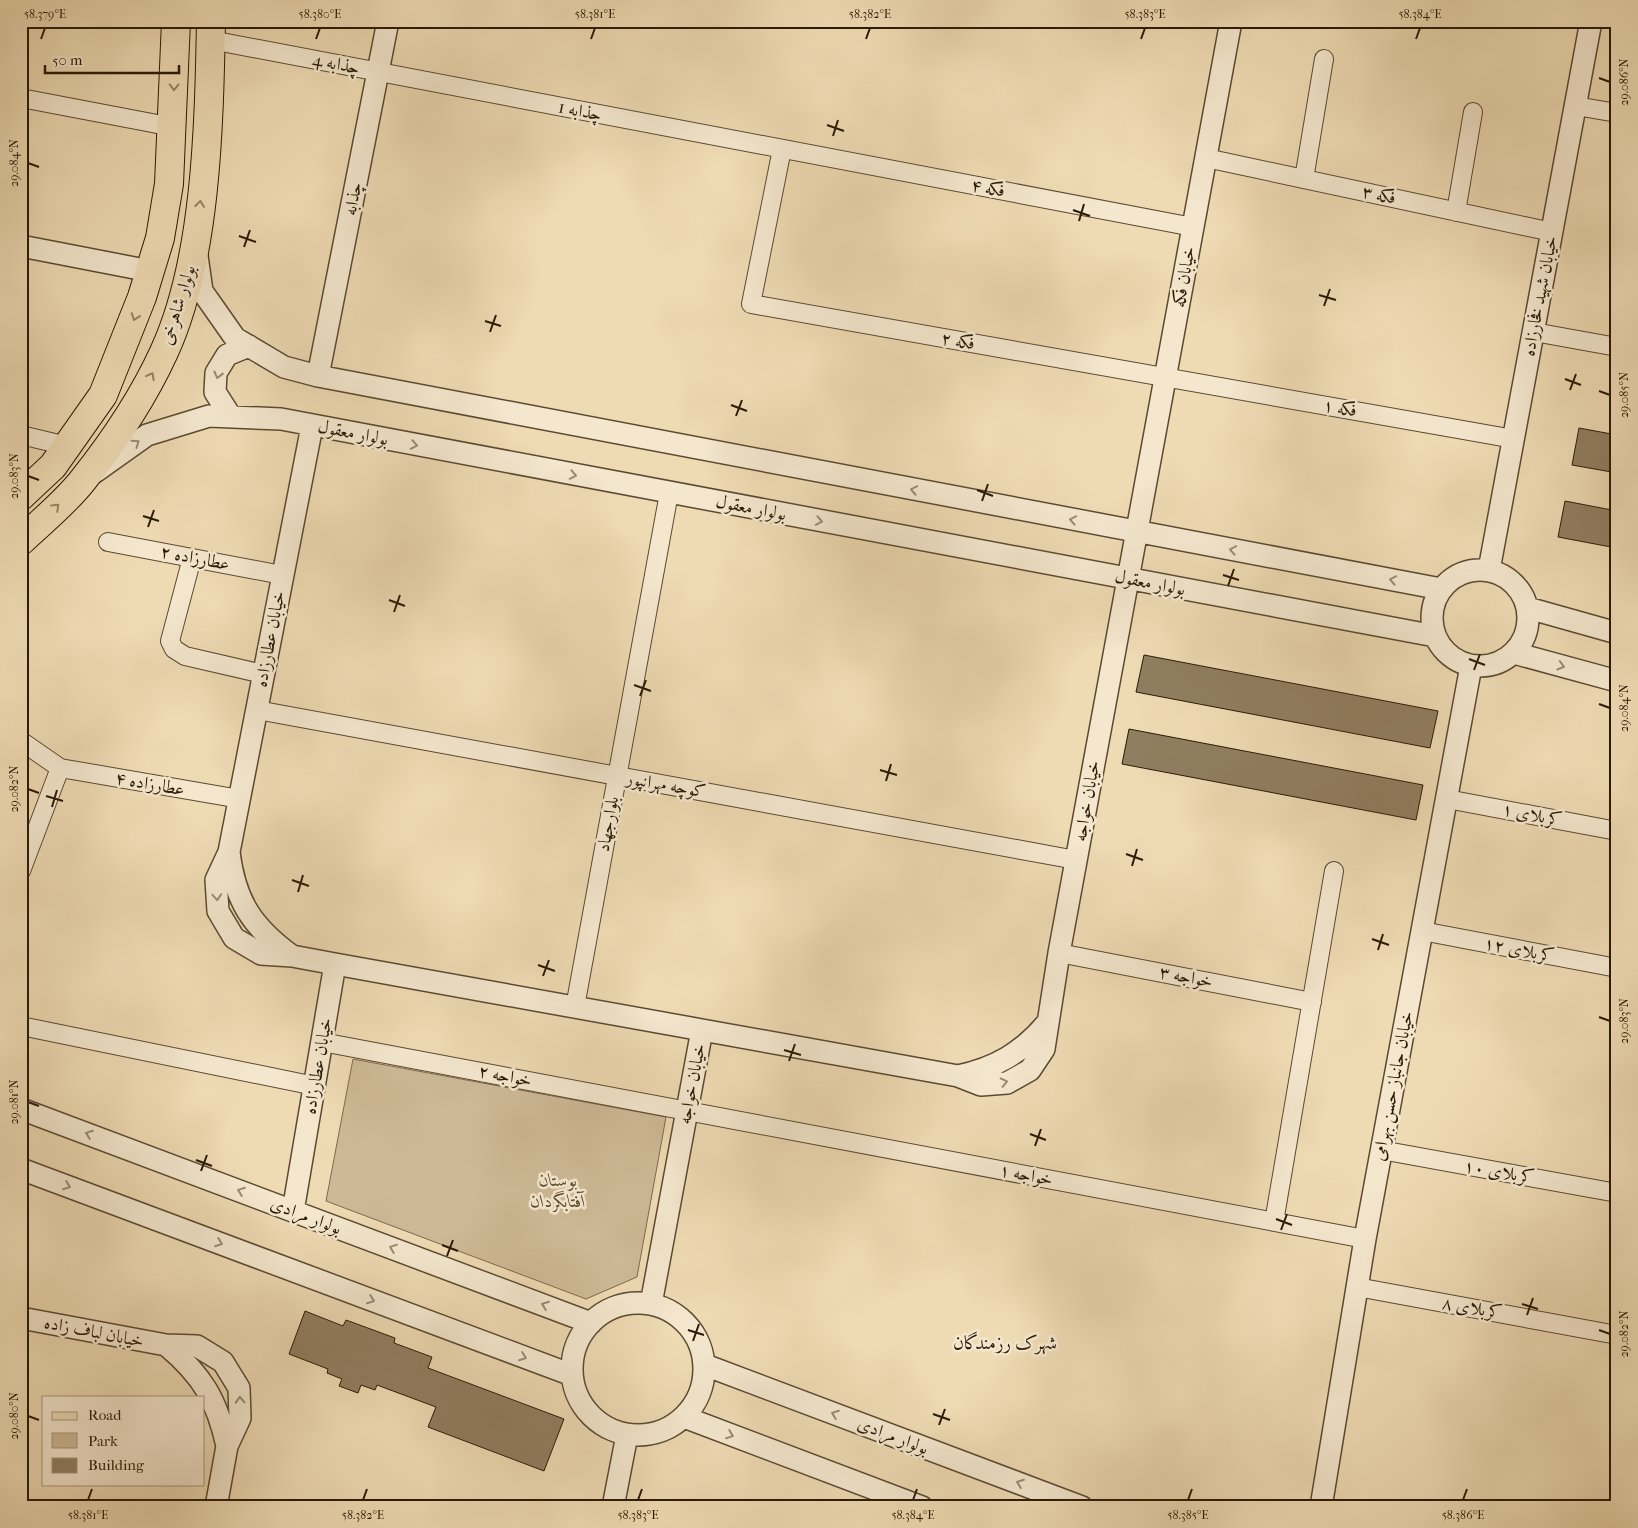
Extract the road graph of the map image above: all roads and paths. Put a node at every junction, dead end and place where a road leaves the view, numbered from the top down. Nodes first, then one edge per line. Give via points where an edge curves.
1 (176, 21) edge
2 (388, 21) edge
3 (1231, 21) edge
4 (1592, 21) edge
5 (211, 31) edge
6 (1324, 59) dead end
7 (378, 72) junction
8 (21, 98) edge
9 (1576, 106) junction
10 (1472, 112) dead end
11 (1617, 113) edge
12 (173, 127) junction
13 (782, 149) junction
14 (1206, 158) junction
15 (1304, 179) junction
16 (1456, 212) junction
17 (1193, 227) junction
18 (1552, 232) junction
19 (195, 242) junction
20 (21, 246) edge
21 (150, 271) junction
22 (1534, 332) junction
23 (249, 346) junction
24 (1617, 347) edge
25 (318, 376) junction
26 (1165, 377) junction
27 (231, 417) junction
28 (312, 426) junction
29 (21, 435) edge
30 (1514, 439) junction
31 (67, 446) junction
32 (82, 481) junction
33 (669, 493) junction
34 (21, 496) edge
35 (1136, 532) junction
36 (21, 541) edge
37 (108, 542) dead end
38 (192, 558) junction
39 (1489, 570) junction
40 (282, 574) junction
41 (1128, 578) junction
42 (1441, 589) junction
43 (1528, 608) junction
44 (1617, 633) edge
45 (1435, 636) junction
46 (1514, 653) junction
47 (1471, 666) junction
48 (263, 674) junction
49 (1617, 681) edge
50 (256, 710) junction
51 (21, 741) edge
52 (60, 768) junction
53 (617, 776) junction
54 (240, 799) junction
55 (1447, 799) junction
56 (1617, 831) edge
57 (1076, 860) junction
58 (21, 871) edge
59 (1334, 871) dead end
60 (1422, 931) junction
61 (1059, 953) junction
62 (335, 964) junction
63 (1617, 968) edge
64 (1312, 1002) junction
65 (575, 1007) junction
66 (21, 1026) edge
67 (702, 1030) junction
68 (322, 1042) junction
69 (314, 1086) junction
70 (21, 1109) edge
71 (687, 1111) junction
72 (1382, 1150) junction
73 (21, 1169) edge
74 (1617, 1193) edge
75 (293, 1211) junction
76 (1274, 1222) junction
77 (1365, 1239) junction
78 (1357, 1287) junction
79 (651, 1304) junction
80 (21, 1318) edge
81 (591, 1323) junction
82 (1617, 1335) edge
83 (166, 1345) junction
84 (705, 1365) junction
85 (572, 1375) junction
86 (684, 1418) junction
87 (626, 1435) junction
88 (227, 1446) junction
89 (216, 1507) edge
90 (613, 1507) edge
91 (922, 1507) edge
92 (1082, 1507) edge
93 (1321, 1507) edge

1 -> 12 main road, بولوار شاهرخی
2 - 7 street, چذابه
3 - 14 street, خیابان فکه
4 - 9 street, خیابان شهید فخارزاده
5 - 7 street, چذابه 4 via 294,56
19 -> 5 main road, بولوار شاهرخی via 207,133
6 - 15 street
7 - 13 street, چذابه 1
7 - 25 street, چذابه
8 - 12 street
9 - 11 street
9 - 18 street, خیابان شهید فخارزاده
10 - 16 street
12 - 21 main road, بولوار شاهرخی via 170,184
13 - 17 street, فکه ۴
13 - 26 street, فکه ۲ via 751,304
14 - 15 street, فکه ۳
14 - 17 street, خیابان فکه
15 - 16 street, فکه ۳
16 - 18 street, فکه ۳
17 - 26 street, خیابان فکه
18 - 22 street, خیابان شهید فخارزاده
19 - 23 street via 202,291 235,338
32 -> 19 main road, بولوار شاهرخی via 135,407 165,351 184,295
20 - 21 street
21 -> 31 main road, بولوار شاهرخی via 103,395
22 - 24 street
22 - 30 street, خیابان شهید فخارزاده
23 - 25 street via 284,367
23 -> 27 street via 227,356 216,373 215,392
35 -> 25 street
26 - 30 street, فکه ۱
26 - 35 street, خیابان فکه
27 - 28 street, بولوار معقول via 281,419
32 -> 27 street, بولوار معقول via 147,435 209,416
28 -> 33 street, بولوار معقول
28 - 40 street, خیابان عطارزاده
29 - 31 street
30 - 39 street, خیابان شهید فخارزاده
31 - 34 main road, بولوار شاهرخی via 53,466
36 -> 32 main road, بولوار شاهرخی
33 -> 41 street, بولوار معقول
33 - 53 street, بلوارجهاد
35 - 41 street, خیابان خواجه
42 -> 35 street
37 - 38 street, عطارزاده ۲
38 - 40 street, عطارزاده ۲
38 - 48 street via 170,641 174,649 184,656
39 - 42 street via 1471,570 1454,577
39 - 43 street via 1514,583
40 - 48 street, خیابان عطارزاده
41 - 45 street, بولوار معقول
41 - 57 street, خیابان خواجه
42 - 45 street via 1432,611
43 - 44 street
43 - 46 street via 1527,632
45 - 47 street via 1443,650
46 - 47 street via 1494,664
46 -> 49 street
47 - 55 street, خیابان جانباز حسن بهرامی
48 - 50 street, خیابان عطارزاده
50 - 53 street, کوچه مهرانپور
50 - 54 street, خیابان عطارزاده
51 - 52 street
52 - 54 street, عطارزاده ۴
52 - 58 street
53 - 57 street, کوچه مهرانپور
53 - 65 street, بلوارجهاد
54 - 62 street, خیابان عطارزاده via 229,852 216,880 218,911 234,938 261,954
55 - 56 street, کربلای ۱
55 - 60 street, خیابان جانباز حسن بهرامی
57 - 61 street, خیابان خواجه
59 - 64 street
60 - 63 street, کربلای ۱۲
60 - 72 street, خیابان جانباز حسن بهرامی
61 - 64 street, خواجه ۳
61 - 67 street, خیابان خواجه via 1044,1049 1030,1070 1007,1083 981,1086 958,1076
62 - 65 street
62 - 68 street, خیابان عطارزاده
64 - 76 street
65 - 67 street
66 - 69 street
67 - 71 street, خیابان خواجه
68 - 69 street, خیابان عطارزاده
68 - 71 street, خواجه ۲
69 - 75 street, خیابان عطارزاده
75 -> 70 street, بولوار مرادی
71 - 76 street, خواجه ۱
71 - 79 street, خیابان خواجه
72 - 74 street, کربلای ۱۰
72 - 77 street, خیابان جانباز حسن بهرامی
73 -> 85 street
81 -> 75 street, بولوار مرادی
76 - 77 street, خواجه ۱
77 - 78 street, خیابان جانباز حسن بهرامی
78 - 82 street, کربلای ۸
78 - 93 street, خیابان جانباز حسن بهرامی
79 - 81 street via 618,1306
79 - 84 street via 682,1320 701,1348
80 - 83 street, خیابان لباف زاده
81 - 85 street via 579,1338
83 - 88 street, خیابان لباف زاده via 196,1373 214,1399
88 -> 83 street, خیابان لباف زاده via 240,1418 239,1388 224,1362 197,1346
84 - 86 street via 703,1384 696,1402
92 -> 84 street, بولوار مرادی
85 - 87 street via 583,1408 610,1430
86 - 87 street via 657,1433
86 -> 91 street
87 - 90 street
88 - 89 street, خیابان لباف زاده

